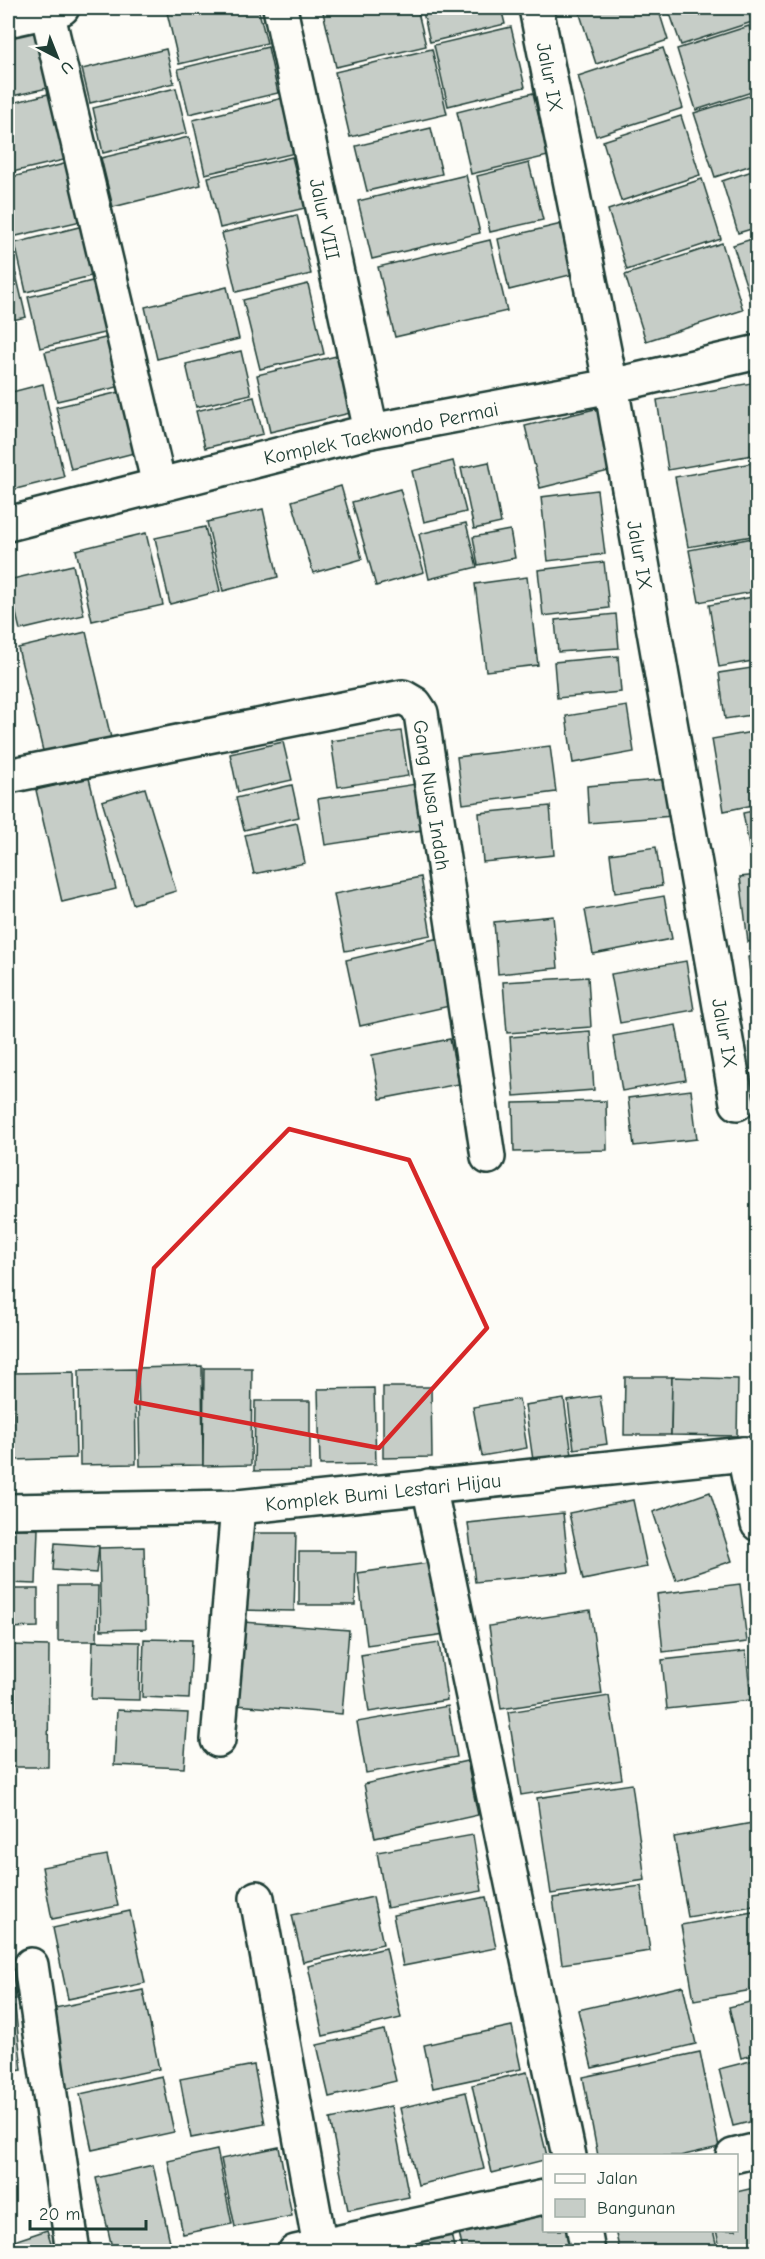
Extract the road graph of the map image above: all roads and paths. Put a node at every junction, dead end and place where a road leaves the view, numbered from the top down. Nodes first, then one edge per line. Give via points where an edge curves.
1 (280, 8) edge
2 (536, 8) edge
3 (54, 9) edge
4 (8, 20) edge
5 (758, 352) edge
6 (611, 386) junction
7 (370, 431) junction
8 (159, 485) junction
9 (8, 524) edge
10 (8, 776) edge
11 (737, 1103) dead end
12 (488, 1157) dead end
13 (751, 1455) edge
14 (429, 1486) junction
15 (238, 1507) junction
16 (8, 1511) edge
17 (758, 1524) edge
18 (218, 1740) dead end
19 (257, 1898) dead end
20 (31, 1965) dead end
21 (758, 2150) edge
22 (569, 2154) edge
23 (738, 2155) edge
24 (543, 2197) edge
25 (584, 2232) edge
26 (312, 2250) edge
27 (73, 2252) edge
28 (588, 2252) edge

1 - 7 street, Jalur VIII
2 - 6 street, Jalur IX
3 - 4 street
3 - 8 street
5 - 6 street, Komplek Taekwondo Permai
6 - 7 street, Komplek Taekwondo Permai
6 - 11 street, Jalur IX
7 - 8 street, Komplek Taekwondo Permai
8 - 9 street, Komplek Taekwondo Permai
10 - 12 street, Gang Nusa Indah via 403,697 415,704 421,713
13 - 14 street, Komplek Bumi Lestari Hijau
13 - 17 street
14 - 15 street, Komplek Bumi Lestari Hijau
14 - 22 street
15 - 16 street, Komplek Bumi Lestari Hijau
15 - 18 street
19 - 26 street
20 - 27 street
21 - 23 street
24 - 26 street
25 - 28 street

